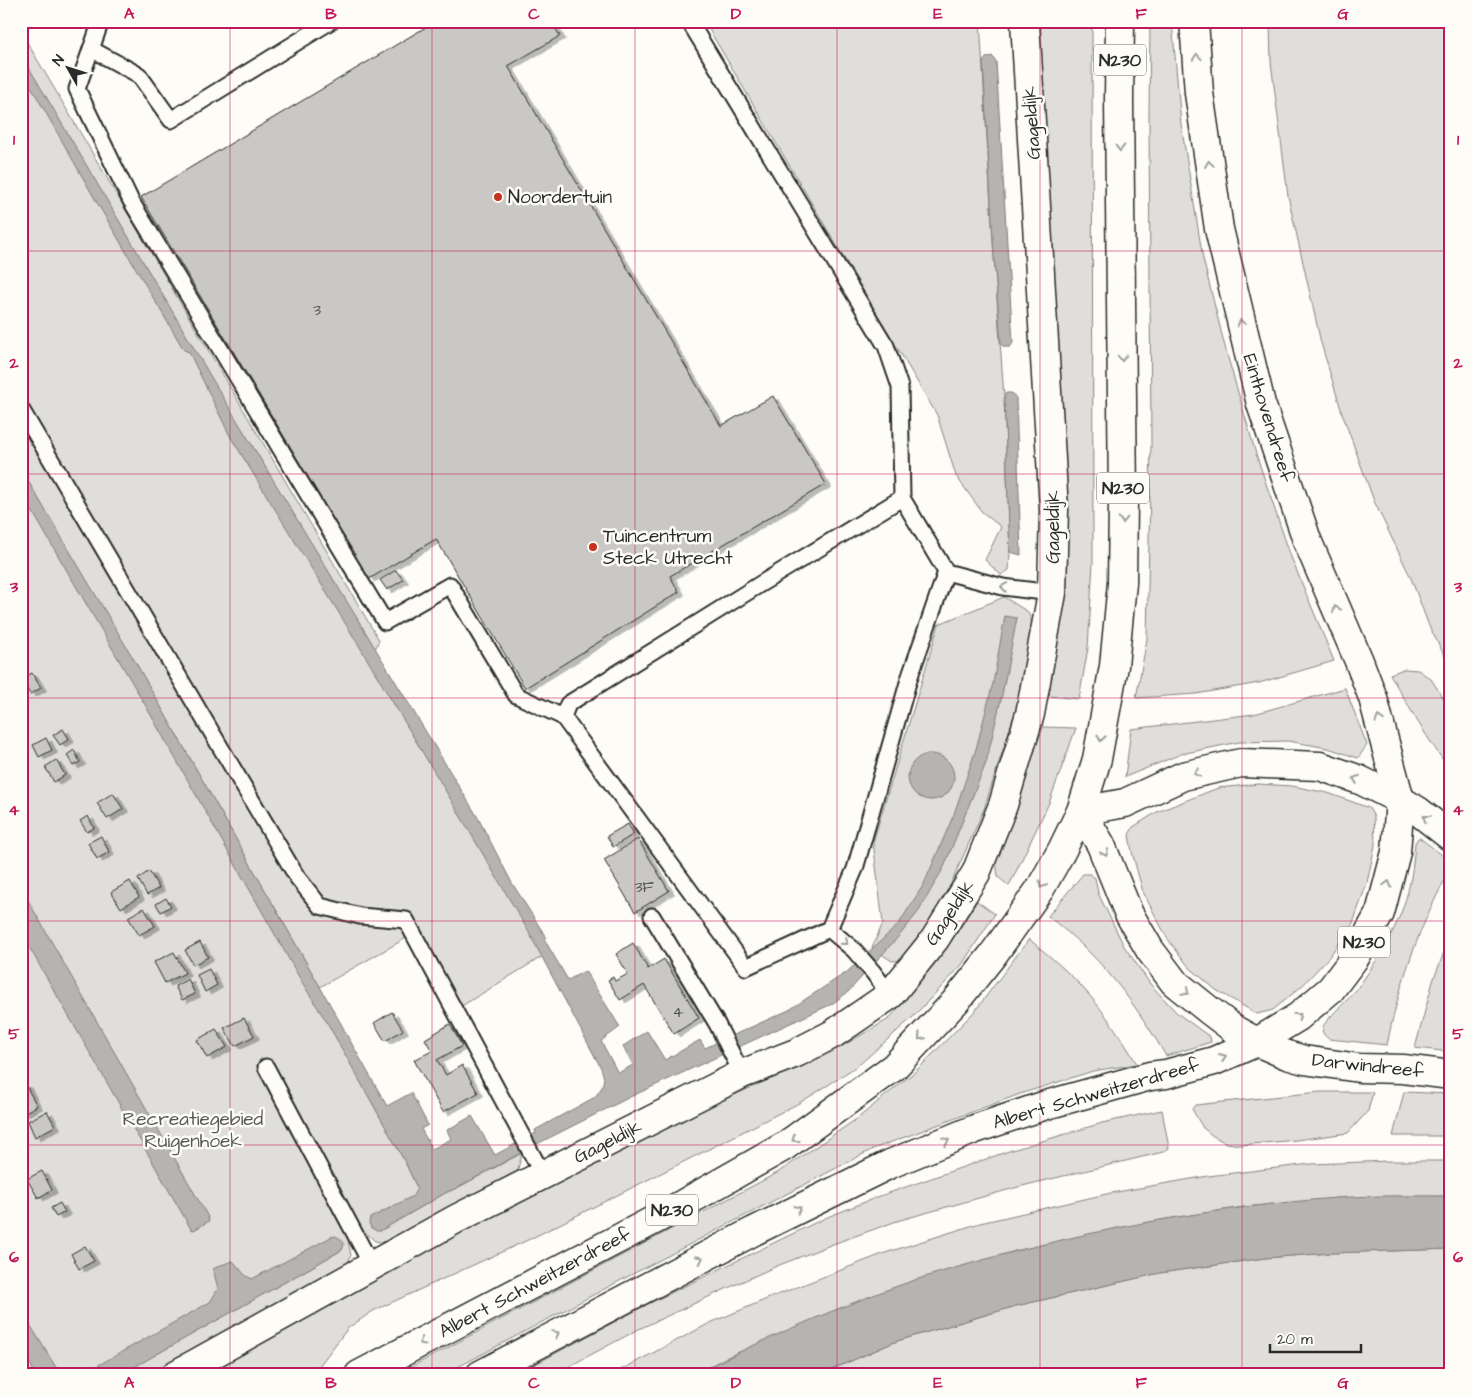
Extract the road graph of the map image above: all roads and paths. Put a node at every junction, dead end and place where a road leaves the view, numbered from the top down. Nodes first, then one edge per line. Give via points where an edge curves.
1 (101, 21) edge
2 (331, 21) edge
3 (689, 21) edge
4 (1025, 21) edge
5 (1120, 21) edge
6 (1194, 21) edge
7 (91, 49) junction
8 (21, 409) edge
9 (902, 498) junction
10 (946, 572) junction
11 (1052, 593) junction
12 (563, 717) junction
13 (1400, 800) junction
14 (1081, 811) junction
15 (1451, 837) edge
16 (652, 916) dead end
17 (829, 928) junction
18 (890, 995) junction
19 (1258, 1042) junction
20 (266, 1068) dead end
21 (742, 1074) junction
22 (1451, 1074) edge
23 (543, 1175) junction
24 (372, 1266) junction
25 (175, 1375) edge
26 (359, 1375) edge
27 (480, 1375) edge

1 - 7 lane
2 - 7 lane via 171,120 139,75
3 - 9 lane via 886,346 900,387
4 - 11 main road, Gageldijk via 1054,510
5 -> 14 main road, N230 via 1122,583 1110,690 1097,759
13 -> 6 main road, Einthovendreef / N230 via 1373,698 1307,540 1260,404 1219,229 1199,92
7 - 12 lane via 77,89 131,201 385,622 450,585 516,695
8 - 23 lane via 297,877 320,906 360,916 406,920
9 - 10 lane
9 - 12 lane via 568,704
11 -> 10 lane via 1003,587
10 - 17 lane via 909,679 855,869
11 - 18 main road, Gageldijk via 1030,714 1003,805 976,873 935,939
12 - 17 lane via 746,967
13 -> 14 main road via 1360,780 1320,766 1241,763 1183,776 1125,803
15 -> 13 main road
19 -> 13 main road, N230 via 1298,1017 1331,989 1356,956 1380,913 1396,852
14 -> 19 main road, Darwindreef via 1101,845 1129,914 1174,982 1235,1030
14 -> 26 main road, Albert Schweitzerdreef / N230 via 1040,889 992,956 894,1067 785,1146 660,1217
16 - 21 lane via 717,1024
17 -> 18 lane via 860,957
18 - 21 main road, Gageldijk via 796,1053
19 - 22 main road, Darwindreef via 1288,1055 1316,1062
27 -> 19 main road, Albert Schweitzerdreef / N230 via 754,1231 890,1164 1046,1105 1214,1061
20 - 24 lane
21 - 23 main road, Gageldijk
23 - 24 main road, Gageldijk
24 - 25 main road, Gageldijk

